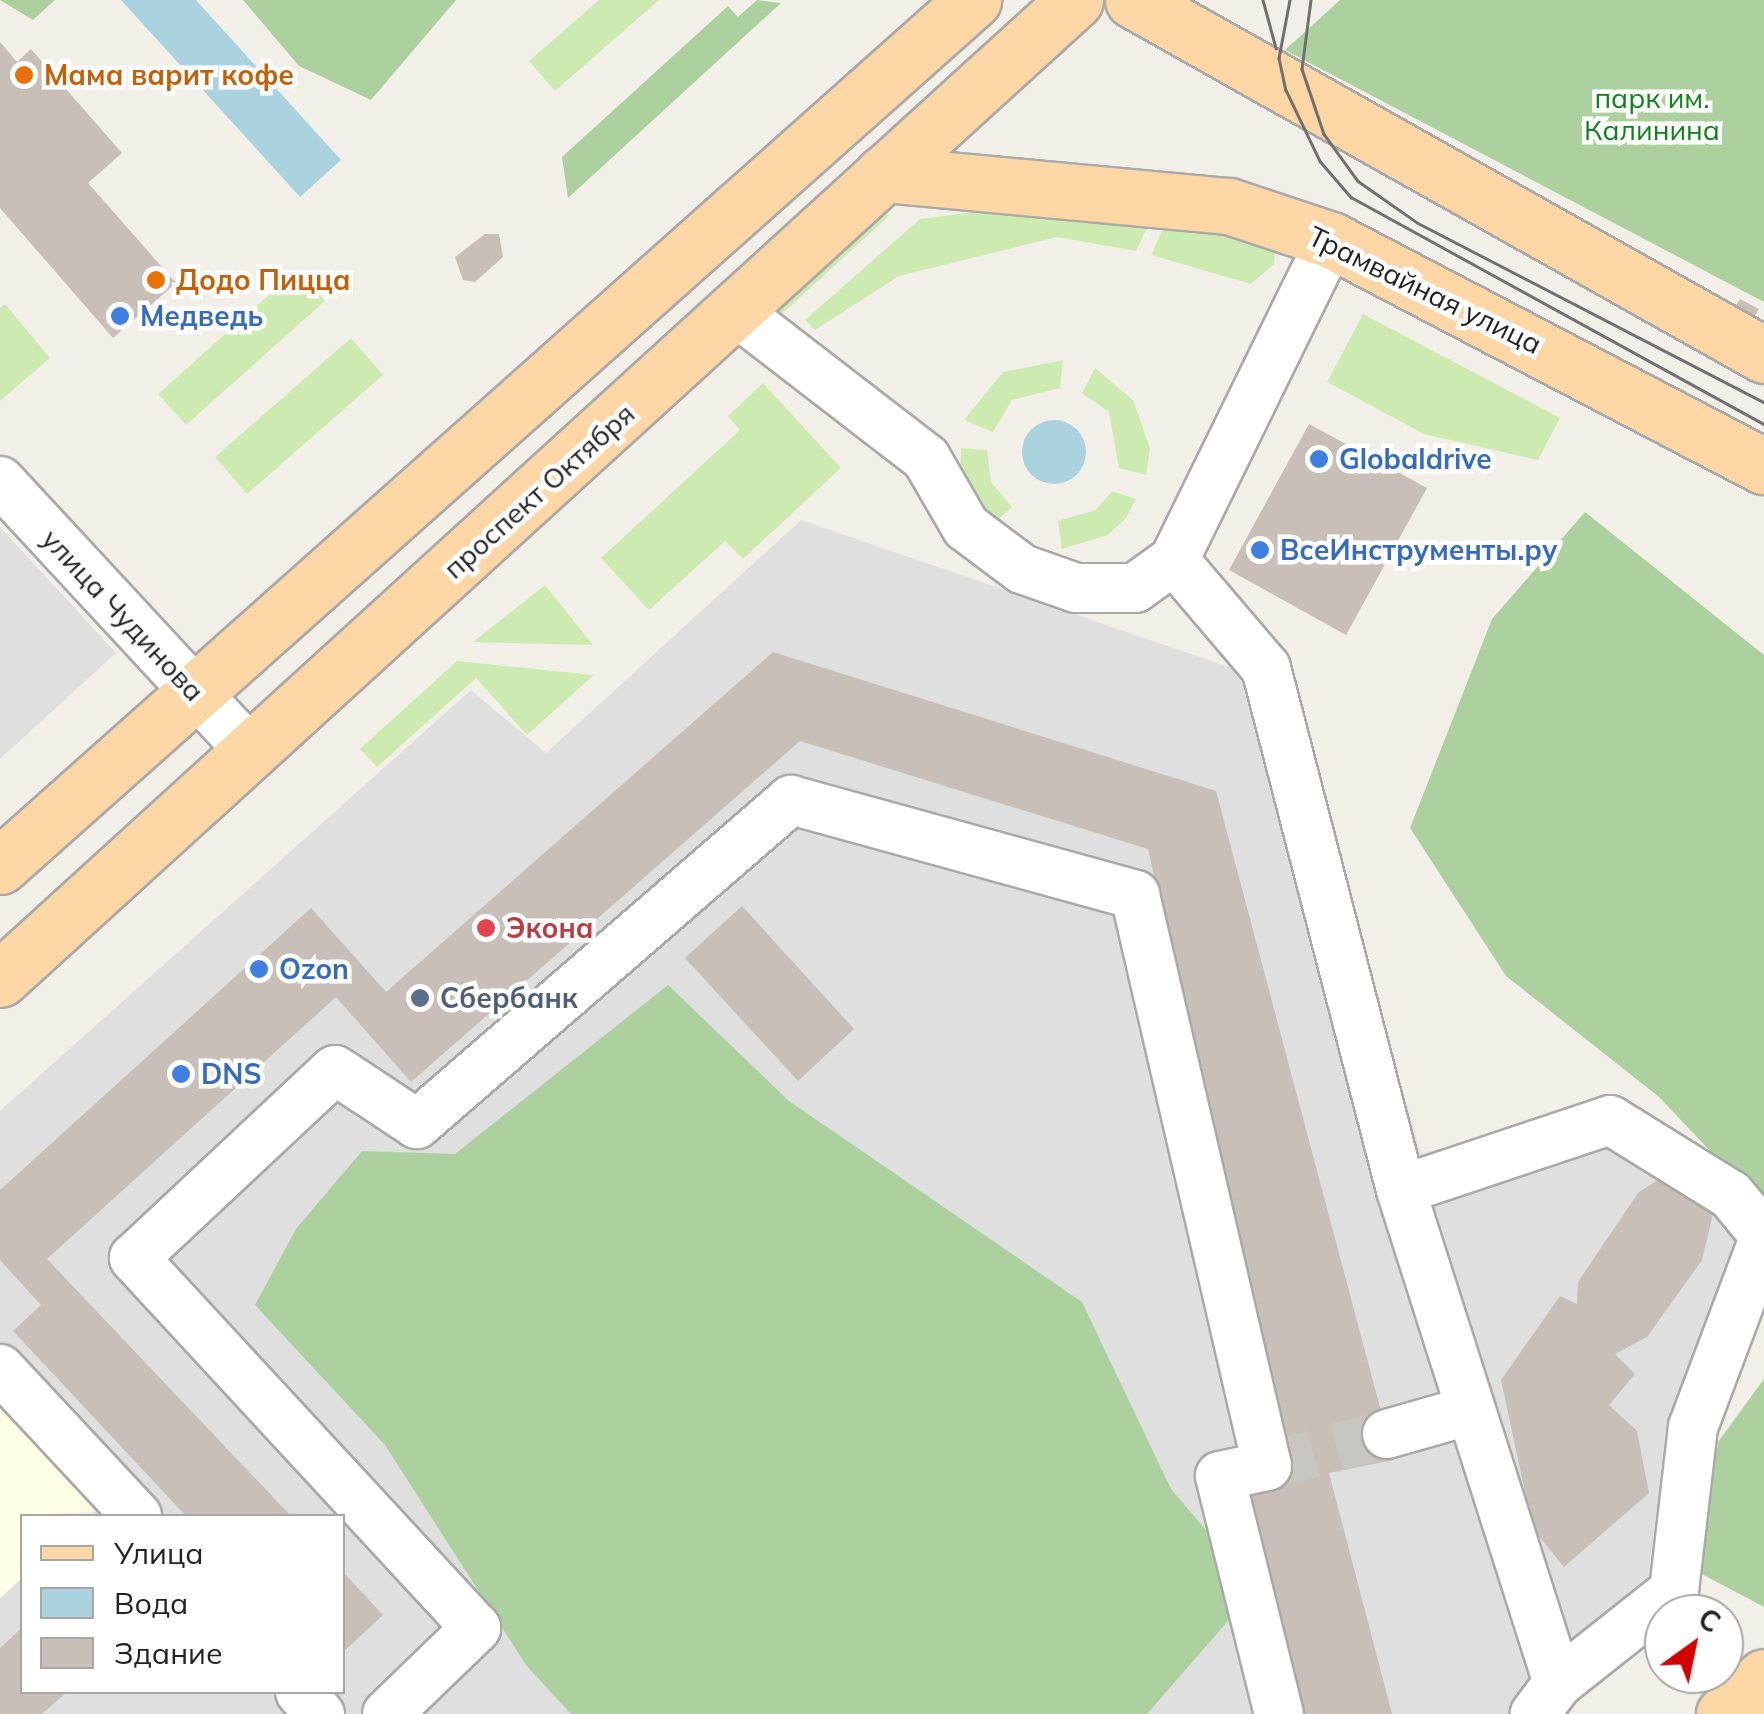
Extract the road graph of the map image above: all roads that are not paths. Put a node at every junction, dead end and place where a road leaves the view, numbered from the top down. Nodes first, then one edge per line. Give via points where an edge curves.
1 (973, 0) edge
2 (1075, 0) edge
3 (1133, 0) edge
4 (883, 174) junction
5 (1331, 240) junction
6 (735, 311) junction
7 (1764, 355) edge
8 (468, 447) junction
9 (1764, 466) edge
10 (0, 480) edge
11 (521, 509) junction
12 (1174, 560) junction
13 (193, 691) junction
14 (248, 749) junction
15 (0, 866) edge
16 (0, 980) edge
17 (1401, 1190) junction
18 (1764, 1236) edge
19 (0, 1368) edge
20 (1471, 1410) junction
21 (1388, 1434) tunnel mouth
22 (135, 1514) edge
23 (1764, 1678) edge
24 (302, 1694) edge
25 (1547, 1699) edge
26 (320, 1714) edge
27 (386, 1714) edge
28 (1279, 1714) edge
29 (1724, 1714) edge

1 - 8 main road
2 - 4 main road, проспект Октября
3 - 7 main road
4 - 5 main road, Трамвайная улица via 1229,206
4 - 6 main road, проспект Октября
5 - 9 main road, Трамвайная улица
5 - 12 street
6 - 11 main road, проспект Октября
6 - 12 street via 926,458 966,527 1022,569 1076,588 1135,588
8 - 11 main road
8 - 13 main road
10 - 13 street, улица Чудинова
11 - 14 main road, проспект Октября
12 - 17 street via 1266,668
13 - 14 street, улица Чудинова
13 - 15 main road
14 - 16 main road, проспект Октября
17 - 18 street via 1610,1120 1731,1196
17 - 20 street
18 - 25 street via 1693,1427 1674,1591
19 - 22 street
20 - 21 street
20 - 25 street
23 - 29 main road
24 - 26 street
27 - 28 street via 476,1628 134,1258 334,1070 417,1124 792,800 1135,894 1266,1466 1220,1476

